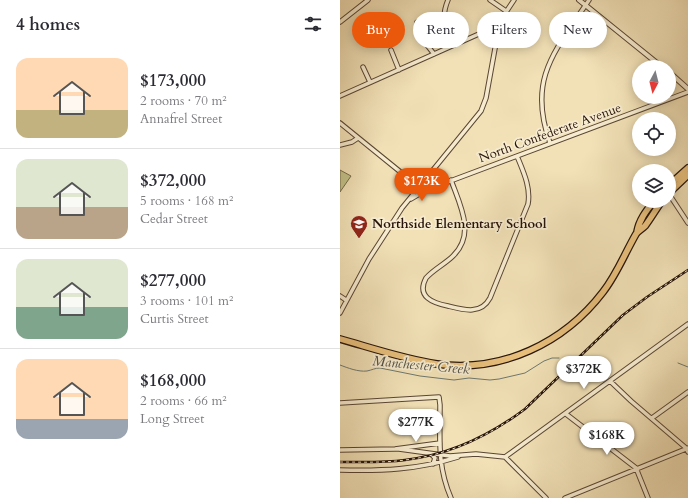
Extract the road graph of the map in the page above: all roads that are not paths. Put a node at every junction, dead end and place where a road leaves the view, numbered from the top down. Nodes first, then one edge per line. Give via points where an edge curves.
1 (368, 0) edge
2 (448, 0) edge
3 (490, 0) edge
4 (514, 0) edge
5 (579, 0) edge
6 (589, 0) edge
7 (586, 5) junction
8 (506, 11) joint
9 (444, 12) edge
10 (340, 22) edge
11 (429, 48) edge
12 (447, 48) edge
13 (495, 48) edge
14 (391, 50) dead end
15 (434, 54) junction
16 (653, 60) edge
17 (363, 67) dead end
18 (399, 70) junction
19 (676, 78) edge
20 (370, 82) junction
21 (688, 89) edge
22 (688, 92) edge
23 (340, 96) edge
24 (340, 123) edge
25 (358, 138) junction
26 (550, 143) junction
27 (340, 145) edge
28 (517, 156) junction
29 (688, 168) edge
30 (688, 175) edge
31 (676, 179) edge
32 (451, 180) junction
33 (676, 186) edge
34 (419, 187) junction
35 (428, 189) junction
36 (408, 200) junction
37 (676, 204) edge
38 (648, 208) edge
39 (657, 208) edge
40 (688, 223) edge
41 (637, 232) junction
42 (340, 296) edge
43 (346, 300) junction
44 (340, 313) edge
45 (688, 324) edge
46 (340, 339) edge
47 (610, 381) junction
48 (688, 392) edge
49 (340, 403) edge
50 (566, 414) junction
51 (652, 418) junction
52 (440, 443) junction
53 (399, 449) junction
54 (687, 449) edge
55 (340, 450) edge
56 (431, 453) junction
57 (440, 454) junction
58 (450, 456) junction
59 (463, 456) junction
60 (505, 457) junction
61 (440, 462) junction
62 (433, 464) junction
63 (636, 468) junction
64 (340, 470) edge
65 (451, 498) edge
66 (546, 498) edge
67 (565, 498) edge
68 (648, 498) edge

1 - 10 street
2 - 9 street
3 - 8 street
4 - 8 street
5 - 7 street
6 - 7 street
7 - 16 street
7 - 26 street via 555,50 544,79 543,112
11 - 15 street
12 - 15 street
13 - 34 street via 486,98 481,111
14 - 18 street
15 - 18 street
17 - 20 street
18 - 20 street
19 - 21 street
20 - 23 street
22 - 26 street, North Confederate Avenue
24 - 25 street
25 - 27 street
25 - 34 street
26 - 28 street, North Confederate Avenue
28 - 32 street, North Confederate Avenue
28 - 32 street via 528,187 527,208 490,298 483,307 474,310 467,311 434,303 427,298 424,289 426,278 455,254 464,238 465,218
29 - 31 main road
30 - 33 main road
32 - 35 street, North Confederate Avenue
34 - 35 street
34 - 36 street
35 - 36 street, North Confederate Avenue
36 - 43 street via 384,234
37 - 40 street
38 - 41 main road via 638,224
39 - 41 main road
41 - 46 main road via 611,281 588,310 557,336 516,357 475,365 437,364
42 - 43 street
43 - 44 street
45 - 47 street
47 - 50 street
47 - 51 street
48 - 51 street
49 - 52 street via 439,397
50 - 60 street
50 - 63 street
51 - 54 street
52 - 53 street
52 - 57 street
53 - 55 street
53 - 56 street
54 - 63 street
56 - 57 street
56 - 61 street
56 - 62 street via 436,460
57 - 58 street
57 - 61 street
58 - 59 street
58 - 61 street
59 - 60 street
59 - 61 street
60 - 66 street
61 - 62 street
61 - 65 street
62 - 64 street via 396,470
63 - 67 street
63 - 68 street

